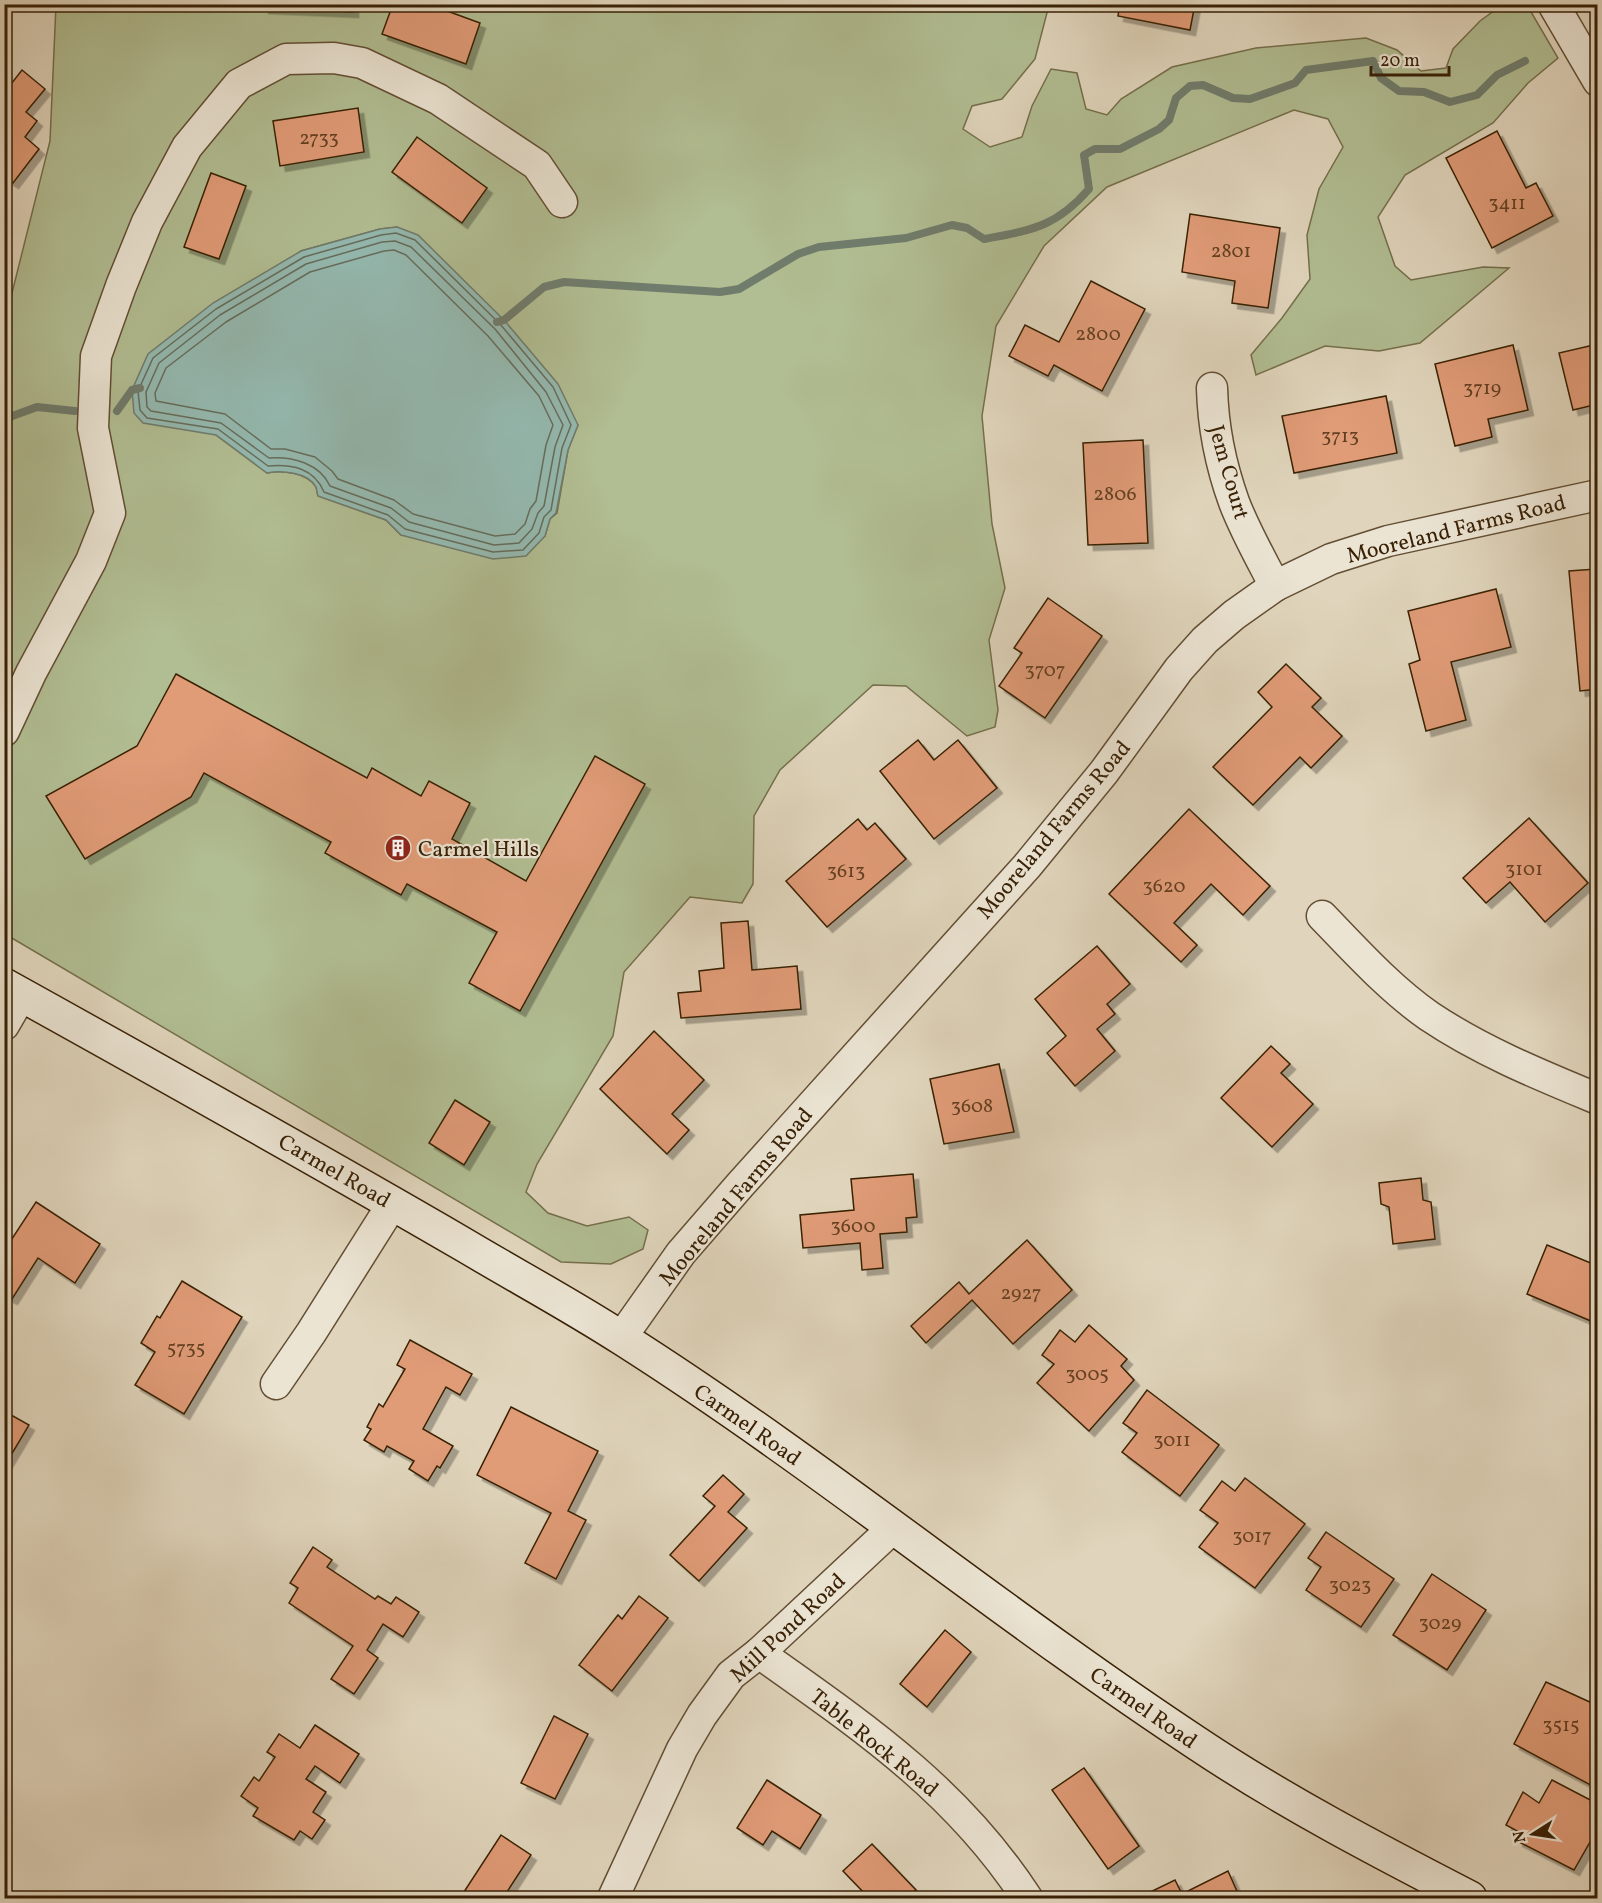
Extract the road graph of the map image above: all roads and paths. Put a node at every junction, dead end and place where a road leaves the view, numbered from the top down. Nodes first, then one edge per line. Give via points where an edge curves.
1 (1553, 4) edge
2 (1598, 81) edge
3 (562, 202) dead end
4 (1212, 388) dead end
5 (1598, 495) edge
6 (1275, 586) junction
7 (4, 731) edge
8 (1322, 916) dead end
9 (13, 989) edge
10 (4, 1025) edge
11 (1598, 1099) edge
12 (393, 1203) junction
13 (621, 1338) junction
14 (276, 1384) dead end
15 (894, 1527) junction
16 (759, 1653) junction
17 (613, 1899) edge
18 (1027, 1899) edge
19 (1470, 1899) edge

1 - 2 street
3 - 7 street via 537,165 438,99 362,63 334,58 286,59 239,84 187,147 147,222 121,286 96,357 93,428 110,513 91,561
4 - 6 street, Jem Court via 1222,460 1233,500
5 - 6 street, Mooreland Farms Road via 1388,541 1331,559
6 - 13 street, Mooreland Farms Road via 1205,640 1179,669 1104,772 1035,857 681,1253
8 - 11 street via 1379,975 1429,1015 1483,1049
9 - 10 street
9 - 12 main road, Carmel Road
12 - 13 main road, Carmel Road
12 - 14 street
13 - 15 main road, Carmel Road
15 - 16 street, Mill Pond Road
15 - 19 main road, Carmel Road via 1198,1745 1276,1793
16 - 17 street, Mill Pond Road via 731,1675 702,1715 682,1749
16 - 18 street, Table Rock Road via 895,1752 952,1804 986,1842

